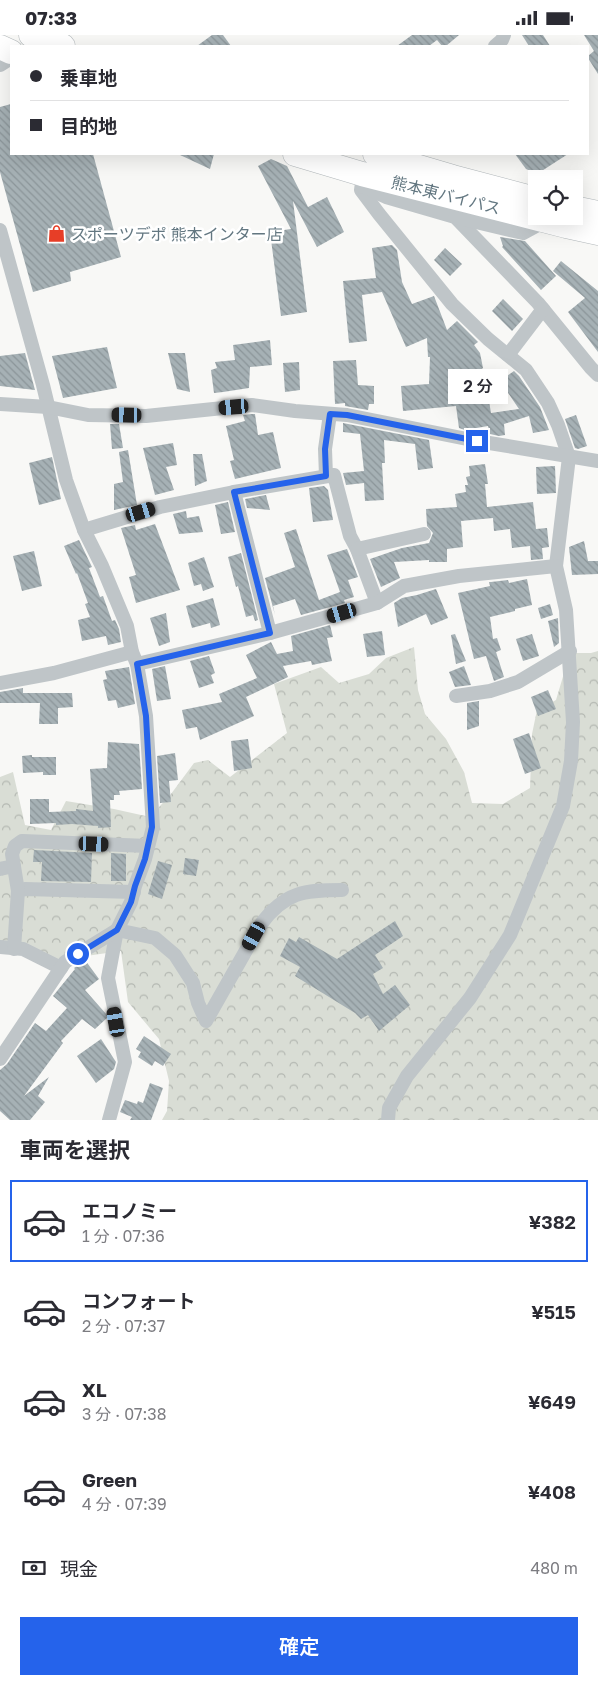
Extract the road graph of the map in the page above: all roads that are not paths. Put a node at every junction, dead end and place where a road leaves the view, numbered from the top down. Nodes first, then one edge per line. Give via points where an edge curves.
1 (504, 35) edge
2 (33, 38) edge
3 (59, 45) edge
4 (496, 45) edge
5 (299, 155) edge
6 (378, 155) edge
7 (364, 171) edge
8 (528, 197) edge
9 (528, 216) edge
10 (455, 217) junction
11 (538, 225) edge
12 (0, 230) edge
13 (543, 309) junction
14 (508, 355) junction
15 (598, 375) edge
16 (0, 404) edge
17 (48, 407) junction
18 (330, 414) junction
19 (569, 457) junction
20 (598, 461) edge
21 (326, 476) junction
22 (234, 492) junction
23 (84, 530) junction
24 (424, 534) dead end
25 (357, 549) junction
26 (556, 566) junction
27 (377, 603) junction
28 (270, 633) junction
29 (570, 651) junction
30 (135, 658) junction
31 (0, 683) edge
32 (456, 696) dead end
33 (148, 846) junction
34 (14, 866) junction
35 (0, 869) edge
36 (342, 890) dead end
37 (18, 891) junction
38 (134, 892) junction
39 (117, 930) junction
40 (0, 947) edge
41 (14, 949) junction
42 (61, 968) junction
43 (0, 1059) edge
44 (109, 1120) edge
45 (388, 1120) edge

1 - 4 street
2 - 3 highway
5 - 7 highway, 熊本東バイパス
6 - 8 highway, 熊本東バイパス
7 - 9 highway, 熊本東バイパス
7 - 10 street via 386,197
7 - 14 street via 361,189 379,214 452,304
10 - 11 street via 523,233
10 - 13 street
12 - 17 street
13 - 14 street
13 - 15 street
14 - 19 street via 526,370 548,403
16 - 17 street
17 - 18 street via 88,415 146,416 252,405
17 - 23 street via 66,480
18 - 19 street
18 - 21 street via 325,449
19 - 20 street
19 - 26 street
21 - 22 street
21 - 25 street via 334,475 350,536
22 - 23 street via 160,507
22 - 28 street
23 - 30 street via 127,626
24 - 25 street
25 - 27 street
26 - 27 street via 459,576 404,586
26 - 29 street via 566,610
27 - 28 street
28 - 30 street
29 - 32 street via 518,682 490,691
29 - 45 street via 571,761 563,806 543,859 510,935 470,998 407,1076 389,1108
30 - 31 street
30 - 33 street via 146,716 152,827
33 - 34 street via 22,841 12,854
33 - 38 street
34 - 35 street
34 - 37 street
36 - 39 street via 314,890 292,896 272,910 206,1021 193,983 175,955 155,938
37 - 38 street
37 - 41 street
38 - 39 street
39 - 42 street
39 - 44 street via 108,978 125,1062
40 - 41 street
41 - 42 street via 23,949
42 - 43 street

